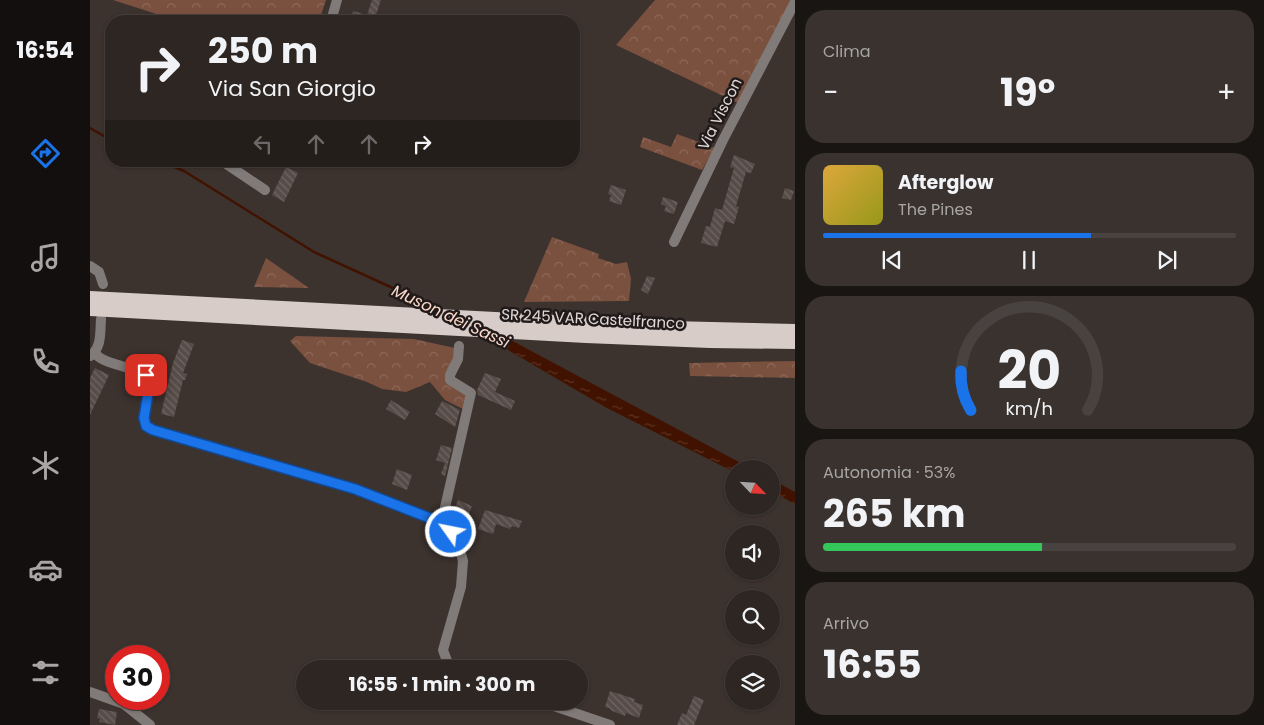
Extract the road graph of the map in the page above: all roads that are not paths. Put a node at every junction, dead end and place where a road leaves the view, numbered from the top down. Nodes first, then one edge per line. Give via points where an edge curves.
1 (336, 0) edge
2 (795, 0) edge
3 (332, 15) edge
4 (231, 167) edge
5 (265, 190) dead end
6 (674, 242) dead end
7 (90, 266) edge
8 (103, 284) dead end
9 (90, 298) edge
10 (90, 309) edge
11 (101, 319) dead end
12 (795, 331) edge
13 (795, 342) edge
14 (459, 346) dead end
15 (92, 354) edge
16 (445, 524) junction
17 (447, 660) edge
18 (90, 692) edge
19 (566, 710) edge
20 (148, 724) edge
21 (610, 725) edge

1 - 3 street
2 - 6 street, Via Viscon
4 - 5 street
7 - 8 street via 99,272
9 - 12 highway, SR 245 VAR Castelfranco via 670,328
10 - 13 highway, SR 245 VAR Castelfranco via 586,336
11 - 15 street via 99,345
14 - 16 street via 450,380 471,393 444,512
15 - 16 street via 146,375 150,381 144,418 146,426 153,430 355,489
16 - 17 street via 457,539 463,561 461,587 443,650
18 - 20 street via 124,704
19 - 21 street

